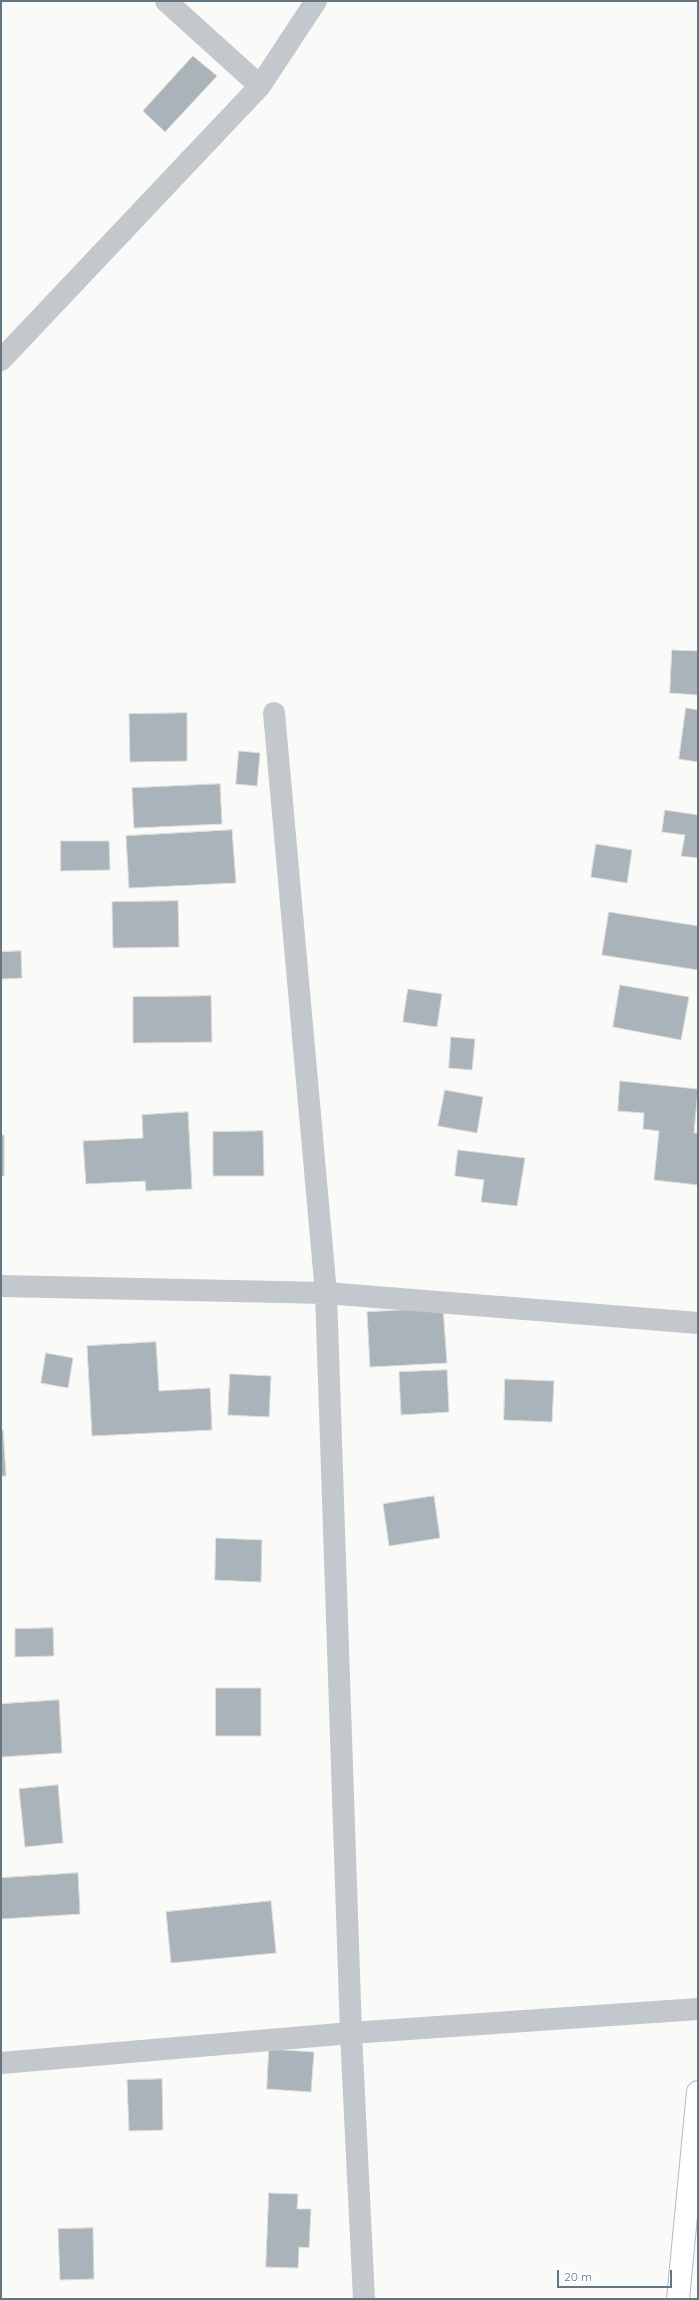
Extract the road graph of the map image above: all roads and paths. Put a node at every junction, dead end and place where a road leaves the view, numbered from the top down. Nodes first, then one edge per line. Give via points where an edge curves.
1 (166, 1) edge
2 (316, 1) edge
3 (260, 86) junction
4 (1, 360) edge
5 (274, 713) dead end
6 (1, 1286) edge
7 (326, 1293) junction
8 (698, 1322) edge
9 (698, 2009) edge
10 (351, 2033) junction
11 (1, 2064) edge
12 (698, 2092) edge
13 (364, 2299) edge
14 (678, 2299) edge

1 - 3 street
2 - 3 street
3 - 4 street
5 - 7 street
6 - 7 street
7 - 8 street
7 - 10 street
9 - 10 street
10 - 11 street
10 - 13 street
12 - 14 street

